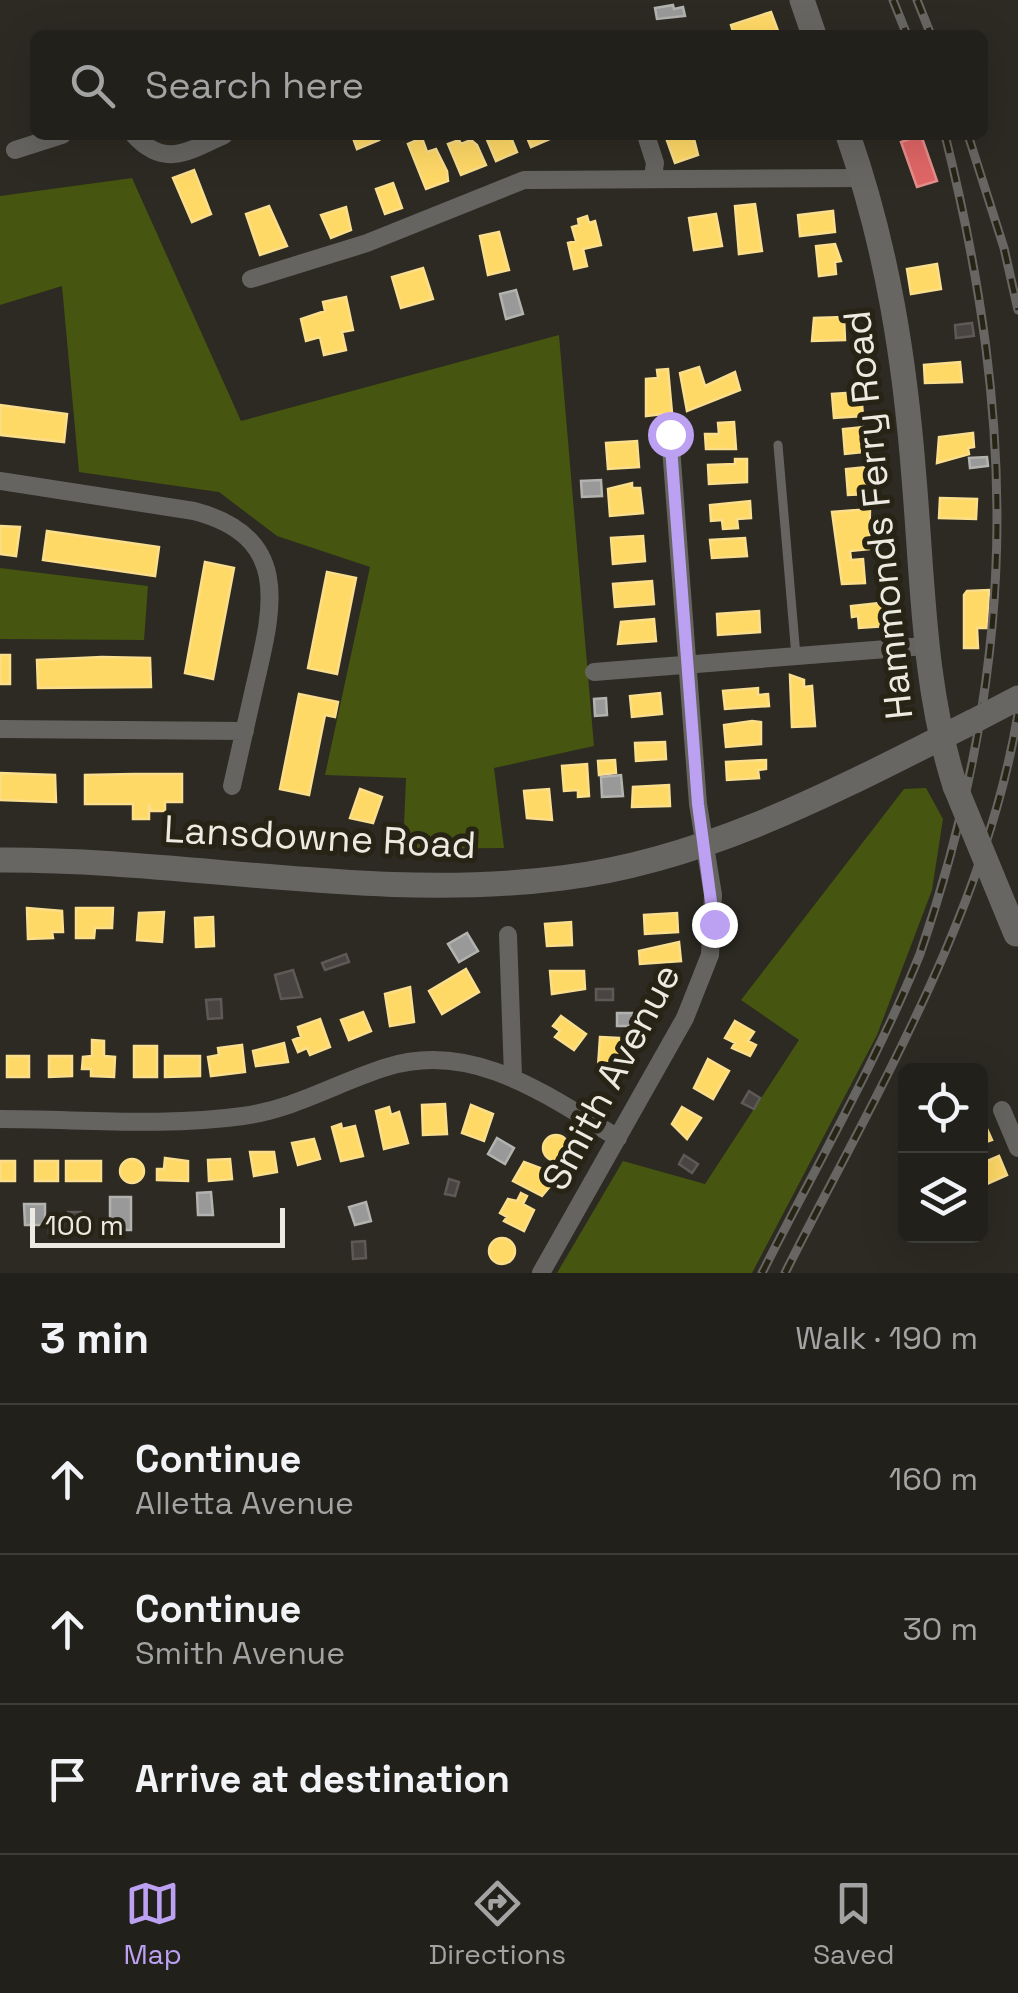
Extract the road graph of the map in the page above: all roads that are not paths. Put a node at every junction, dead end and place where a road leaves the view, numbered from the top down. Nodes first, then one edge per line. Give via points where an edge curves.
1 (802, 0) edge
2 (812, 30) edge
3 (46, 140) edge
4 (139, 140) edge
5 (210, 140) edge
6 (648, 140) edge
7 (850, 140) edge
8 (15, 150) dead end
9 (653, 177) junction
10 (863, 178) junction
11 (251, 278) dead end
12 (670, 434) dead end
13 (778, 445) dead end
14 (0, 481) edge
15 (925, 646) junction
16 (796, 656) junction
17 (686, 665) junction
18 (594, 672) dead end
19 (1018, 698) edge
20 (0, 729) edge
21 (245, 731) junction
22 (940, 738) junction
23 (232, 786) dead end
24 (706, 844) junction
25 (0, 860) edge
26 (508, 934) dead end
27 (1017, 936) edge
28 (513, 1076) junction
29 (1002, 1110) dead end
30 (0, 1119) edge
31 (618, 1138) junction
32 (1018, 1148) edge
33 (541, 1273) edge

1 - 2 street
3 - 8 street
4 - 5 street via 166,156
6 - 9 street
7 - 10 street, Hammonds Ferry Road
9 - 10 street
9 - 11 street via 524,180 367,243
10 - 15 street, Hammonds Ferry Road via 902,358
12 - 17 street, Smith Avenue
13 - 16 lane
14 - 21 street via 194,511 218,517 252,543 272,595
15 - 16 street
15 - 22 street, Hammonds Ferry Road
16 - 17 street
17 - 18 street
17 - 24 street, Smith Avenue
19 - 22 street, Lansdowne Road, bridge
20 - 21 street
21 - 23 street
22 - 24 street, Lansdowne Road via 776,818
22 - 27 street, Hammonds Ferry Road, bridge
24 - 25 street, Lansdowne Road via 566,878 434,886 176,865
24 - 31 street, Smith Avenue via 714,924 702,984
26 - 28 street
28 - 30 street via 464,1063 412,1061 277,1110 242,1116
28 - 31 street
29 - 32 street
31 - 33 street, Smith Avenue

